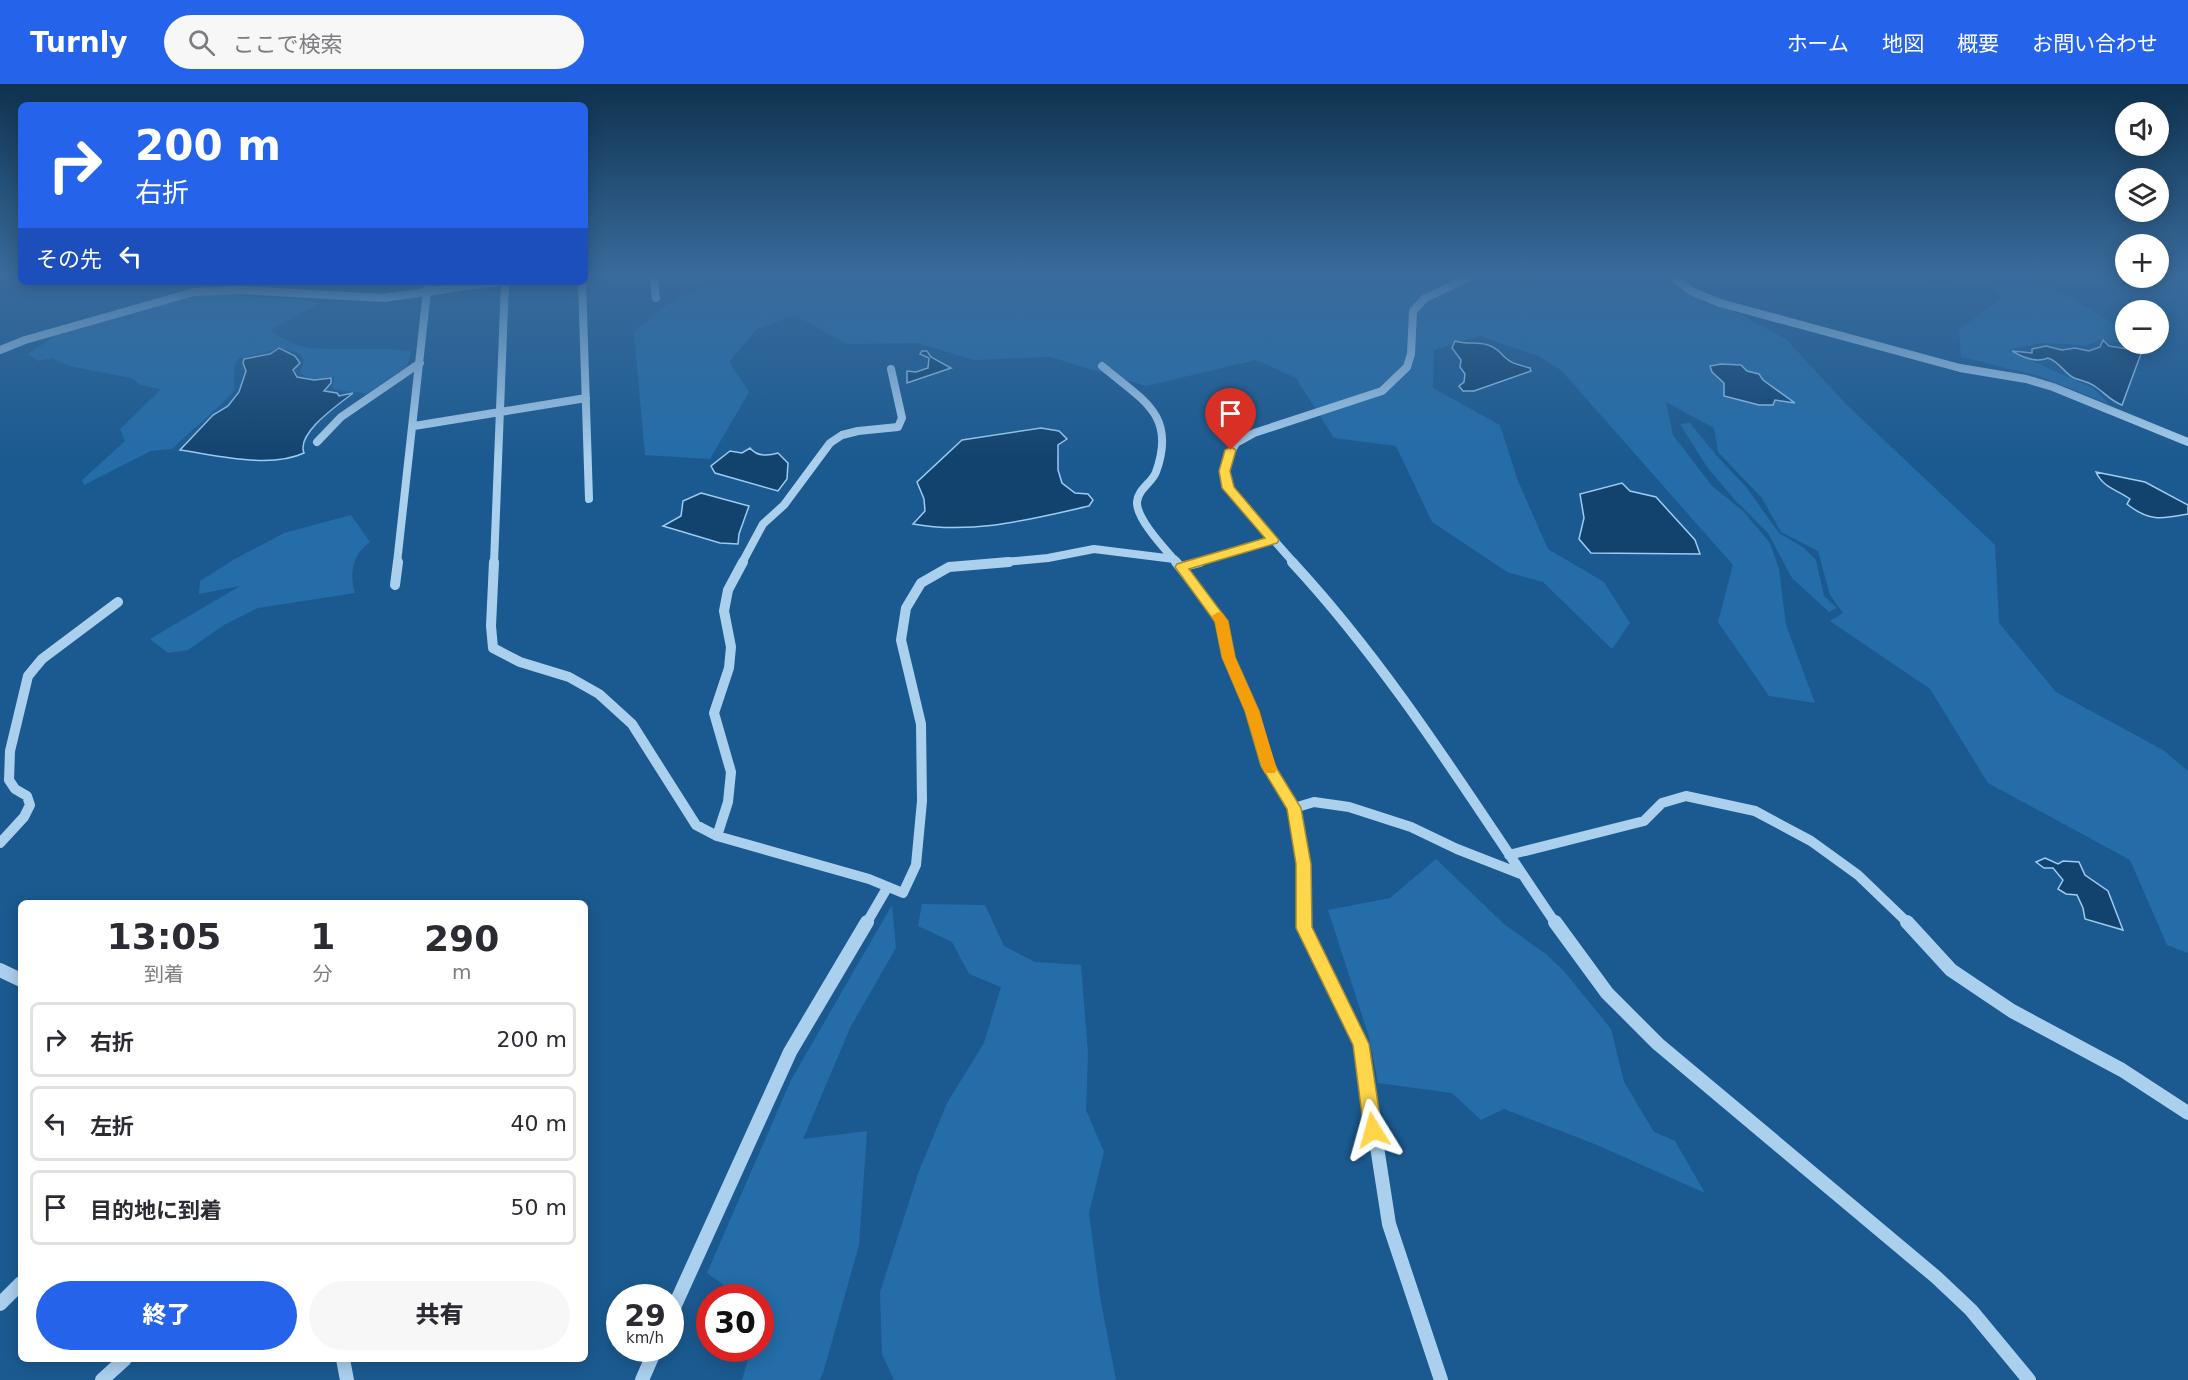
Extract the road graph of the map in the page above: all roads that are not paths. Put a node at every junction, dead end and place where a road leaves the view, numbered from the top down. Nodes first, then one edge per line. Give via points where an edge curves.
1 (34, 337) edge
2 (422, 337) edge
3 (503, 337) edge
4 (584, 337) edge
5 (1412, 337) edge
6 (1847, 337) edge
7 (0, 350) edge
8 (420, 363) junction
9 (1102, 366) dead end
10 (891, 369) dead end
11 (586, 398) junction
12 (500, 412) junction
13 (414, 426) junction
14 (317, 442) dead end
15 (2188, 442) edge
16 (589, 499) dead end
17 (1273, 540) junction
18 (1178, 563) junction
19 (395, 585) dead end
20 (118, 602) dead end
21 (1294, 808) junction
22 (717, 836) junction
23 (0, 843) edge
24 (1509, 855) junction
25 (1521, 874) junction
26 (887, 888) junction
27 (0, 970) edge
28 (18, 979) edge
29 (2188, 1113) edge
30 (684, 1285) edge
31 (18, 1286) edge
32 (0, 1304) edge
33 (122, 1362) edge
34 (344, 1362) edge
35 (650, 1362) edge
36 (102, 1380) edge
37 (347, 1380) edge
38 (642, 1380) edge
39 (1441, 1380) edge
40 (2029, 1380) edge

1 - 7 street
2 - 8 street
3 - 12 street
4 - 11 street
5 - 17 street via 1407,367 1382,391 1254,433 1231,450 1225,471 1228,488
6 - 15 street via 1960,368 2053,387
8 - 13 street
8 - 14 street via 341,417
9 - 18 street via 1144,402 1163,431 1164,446 1155,476 1145,484 1137,502 1140,516
10 - 22 street via 902,418 898,427 858,431 831,443 784,505 763,524 728,590 724,611 731,647 729,668 714,713 731,772 728,801
11 - 12 street
11 - 16 street
12 - 13 street
12 - 22 street via 493,648 599,693 632,724 696,825
13 - 19 street
17 - 18 street
17 - 24 street via 1365,647
18 - 21 street via 1221,621 1228,657 1252,711 1268,766
18 - 26 street via 1094,549 1048,558 949,567 921,583 906,608 901,640 921,724 922,801 916,865 903,893
20 - 23 street via 42,659 28,676 9,751 9,780 27,796 30,805
21 - 25 street via 1314,802 1349,807 1411,827
21 - 39 street via 1303,864 1304,928 1361,1044 1389,1224
22 - 26 street via 869,879
24 - 25 street
24 - 29 street via 1644,821 1662,803 1686,796 1755,811 1811,842 1858,875 1960,976 2012,1011 2122,1070
25 - 40 street via 1607,993 1658,1044 1936,1277 1971,1310
26 - 30 street via 790,1052
27 - 28 street
31 - 32 street
33 - 36 street
34 - 37 street
35 - 38 street

